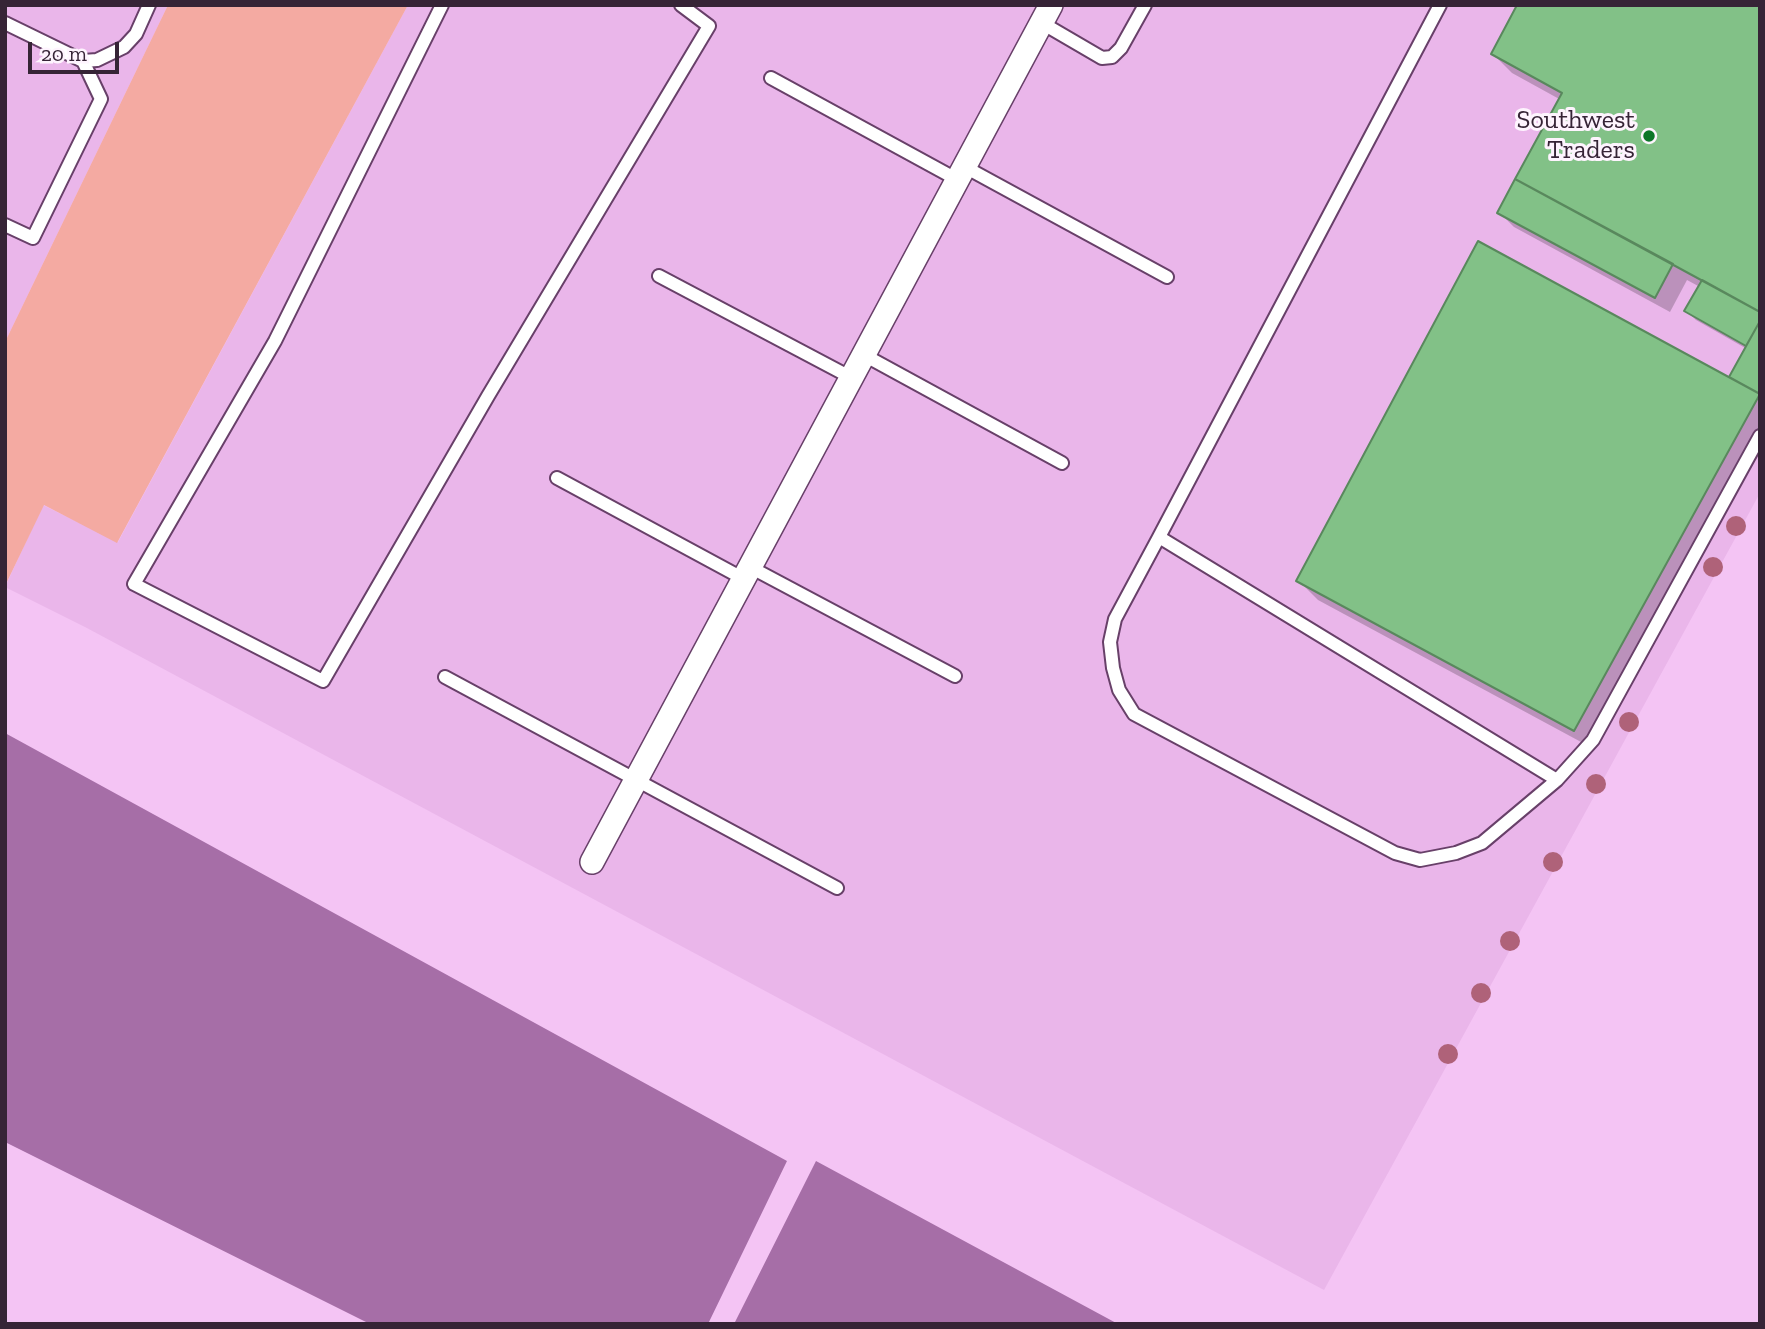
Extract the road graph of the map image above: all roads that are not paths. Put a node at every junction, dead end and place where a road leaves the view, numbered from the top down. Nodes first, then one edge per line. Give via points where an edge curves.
1 (149, 5) edge
2 (442, 5) edge
3 (681, 5) edge
4 (1145, 5) edge
5 (1440, 5) edge
6 (1047, 14) edge
7 (5, 23) edge
8 (83, 61) junction
9 (771, 78) dead end
10 (961, 174) junction
11 (5, 225) edge
12 (659, 276) dead end
13 (1167, 277) dead end
14 (864, 355) junction
15 (852, 378) junction
16 (1760, 436) edge
17 (1062, 463) dead end
18 (557, 478) dead end
19 (1160, 537) junction
20 (747, 573) junction
21 (956, 676) dead end
22 (444, 677) dead end
23 (637, 779) junction
24 (1557, 780) junction
25 (592, 862) dead end
26 (836, 888) dead end

1 - 8 lane via 136,34 124,47 97,60
2 - 3 lane via 275,341 134,583 323,681 709,26
4 - 6 lane via 1121,48 1112,57 1102,58
5 - 19 lane
6 - 10 street
7 - 8 lane
8 - 11 lane via 101,99 33,238
9 - 10 lane
10 - 13 lane
10 - 14 street
12 - 15 lane
14 - 15 street
14 - 17 lane
15 - 20 street
16 - 24 lane via 1593,740
18 - 20 lane
19 - 24 lane
19 - 24 lane via 1115,619 1110,642 1118,690 1134,714 1395,853 1420,860 1482,843
20 - 21 lane
20 - 23 street
22 - 23 lane
23 - 25 street
23 - 26 lane

